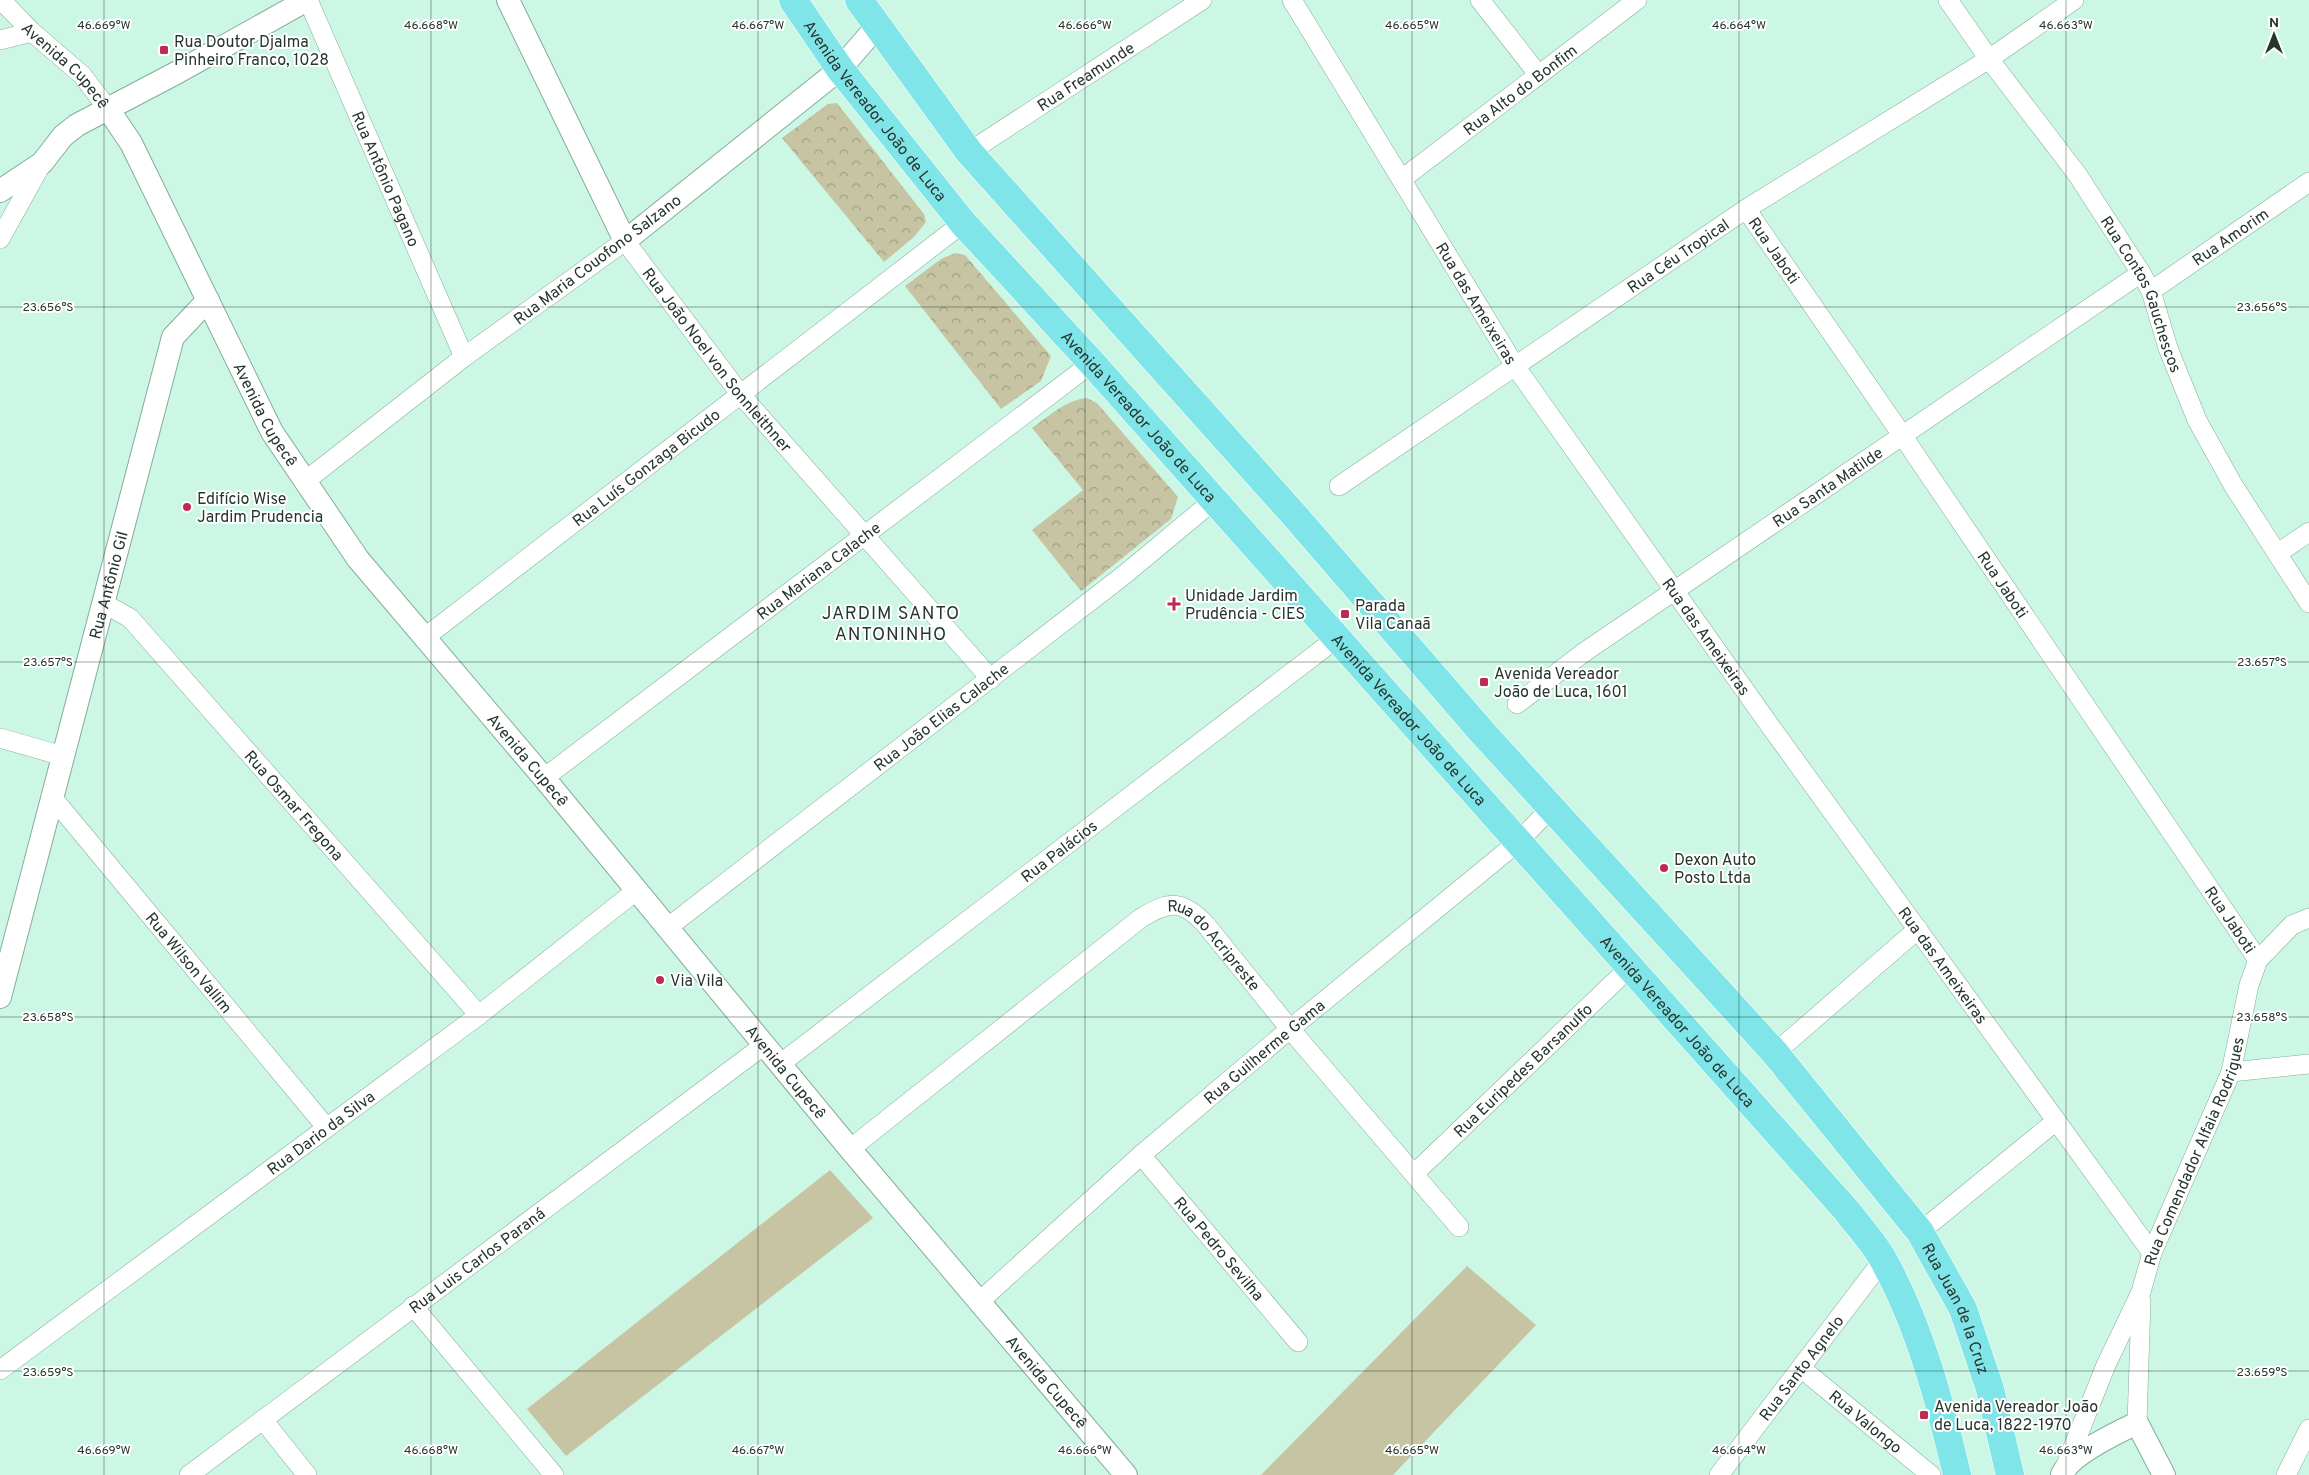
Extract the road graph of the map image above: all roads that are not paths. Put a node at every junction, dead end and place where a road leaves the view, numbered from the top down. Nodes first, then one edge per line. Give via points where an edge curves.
1 (1, 0) edge
2 (307, 0) edge
3 (508, 0) edge
4 (794, 0) edge
5 (859, 0) edge
6 (1202, 0) edge
7 (1292, 0) edge
8 (1480, 0) edge
9 (1637, 0) edge
10 (1948, 0) edge
11 (2074, 0) edge
12 (878, 25) junction
13 (32, 32) junction
14 (0, 40) edge
15 (1989, 59) junction
16 (840, 69) junction
17 (1538, 74) junction
18 (108, 109) junction
19 (969, 152) junction
20 (42, 163) junction
21 (1402, 179) junction
22 (2309, 182) edge
23 (0, 191) edge
24 (1746, 210) junction
25 (963, 223) junction
26 (0, 239) edge
27 (624, 241) junction
28 (2141, 273) junction
29 (2151, 292) junction
30 (208, 300) junction
31 (464, 358) junction
32 (1092, 363) junction
33 (1515, 366) junction
34 (741, 395) junction
35 (1902, 435) junction
36 (304, 482) junction
37 (1339, 486) dead end
38 (1213, 501) junction
39 (2309, 532) edge
40 (864, 537) junction
41 (2278, 553) junction
42 (1675, 589) junction
43 (2309, 602) edge
44 (103, 603) junction
45 (424, 638) junction
46 (1337, 638) junction
47 (991, 679) junction
48 (1517, 704) dead end
49 (0, 738) edge
50 (63, 756) junction
51 (544, 778) junction
52 (52, 797) junction
53 (1551, 808) junction
54 (1518, 842) junction
55 (637, 890) junction
56 (2309, 918) edge
57 (667, 928) junction
58 (1918, 928) junction
59 (2258, 960) junction
60 (1630, 967) junction
61 (0, 997) edge
62 (479, 1015) junction
63 (1290, 1029) junction
64 (764, 1046) junction
65 (1775, 1053) junction
66 (780, 1064) junction
67 (2309, 1064) edge
68 (2231, 1072) junction
69 (2056, 1121) junction
70 (326, 1127) junction
71 (850, 1149) junction
72 (1141, 1155) junction
73 (1415, 1173) junction
74 (1458, 1227) dead end
75 (1920, 1232) junction
76 (2152, 1253) junction
77 (1883, 1260) junction
78 (2141, 1292) junction
79 (980, 1301) junction
80 (413, 1306) junction
81 (1298, 1342) dead end
82 (1802, 1368) junction
83 (0, 1370) edge
84 (263, 1420) junction
85 (2136, 1423) junction
86 (2309, 1429) edge
87 (2063, 1473) edge
88 (189, 1475) edge
89 (307, 1475) edge
90 (554, 1475) edge
91 (1126, 1475) edge
92 (1718, 1475) edge
93 (1931, 1475) edge
94 (1957, 1475) edge
95 (2010, 1475) edge
96 (2164, 1475) edge
97 (2286, 1475) edge

1 - 13 street, Avenida Cupecê
2 - 18 street
2 - 31 street, Rua Antônio Pagano
3 - 27 street, Rua João Noel von Sonnleithner
4 - 16 main road, Avenida Vereador João de Luca
5 - 12 main road
6 - 19 street, Rua Freamunde
7 - 21 street, Rua das Ameixeiras
8 - 17 street
9 - 17 street, Rua Alto do Bonfim
10 - 15 street, Rua Contos Gauchescos
11 - 15 street, Rua Céu Tropical
12 - 16 street, Rua Maria Couofono Salzano
12 - 19 main road
13 - 14 street
13 - 18 street, Avenida Cupecê via 82,75
15 - 24 street, Rua Céu Tropical
15 - 28 street, Rua Contos Gauchescos via 2077,174
16 - 25 main road, Avenida Vereador João de Luca
16 - 27 street, Rua Maria Couofono Salzano
17 - 21 street, Rua Alto do Bonfim
18 - 20 street via 70,130
18 - 30 street, Avenida Cupecê via 131,143
19 - 53 main road
20 - 23 street
20 - 26 street
21 - 33 street, Rua das Ameixeiras
22 - 29 street, Rua Amorim
24 - 33 street, Rua Céu Tropical
24 - 35 street, Rua Jaboti
25 - 32 main road, Avenida Vereador João de Luca
25 - 34 street, Rua Luís Gonzaga Bicudo
27 - 31 street, Rua Maria Couofono Salzano
27 - 34 street, Rua João Noel von Sonnleithner
28 - 29 street, Rua Contos Gauchescos
28 - 35 street, Rua Santa Matilde
29 - 41 street, Rua Contos Gauchescos via 2168,348 2197,420 2233,485
30 - 36 street, Avenida Cupecê via 272,432
30 - 44 street, Rua Antônio Gil via 173,337
31 - 36 street, Rua Maria Couofono Salzano
32 - 38 main road, Avenida Vereador João de Luca
32 - 40 street, Rua Mariana Calache
33 - 37 street, Rua Céu Tropical
33 - 42 street, Rua das Ameixeiras
34 - 40 street, Rua João Noel von Sonnleithner
34 - 45 street, Rua Luís Gonzaga Bicudo
35 - 42 street, Rua Santa Matilde
35 - 59 street, Rua Jaboti
36 - 45 street, Avenida Cupecê via 358,559
38 - 46 main road, Avenida Vereador João de Luca
38 - 47 street, Rua João Elias Calache
39 - 41 street
40 - 47 street, Rua João Noel von Sonnleithner
40 - 51 street, Rua Mariana Calache
41 - 43 street, Rua Contos Gauchescos
42 - 48 street, Rua Santa Matilde
42 - 58 street, Rua das Ameixeiras
44 - 50 street, Rua Antônio Gil
44 - 62 street, Rua Osmar Fregona via 130,618
45 - 51 street, Avenida Cupecê
46 - 54 main road, Avenida Vereador João de Luca
46 - 66 street, Rua Palácios
47 - 57 street, Rua João Elias Calache
49 - 50 street
50 - 52 street, Rua Antônio Gil
51 - 55 street, Avenida Cupecê
52 - 61 street, Rua Antônio Gil
52 - 70 street, Rua Wilson Vallim
53 - 54 street, Rua Guilherme Gama
53 - 65 main road
54 - 60 main road, Avenida Vereador João de Luca
54 - 63 street, Rua Guilherme Gama
55 - 57 street, Avenida Cupecê
55 - 62 street, Rua Dario da Silva
56 - 59 street, Rua Comendador Alfaia Rodrigues via 2292,925
57 - 64 street, Avenida Cupecê
58 - 65 street
58 - 69 street, Rua das Ameixeiras
59 - 68 street, Rua Comendador Alfaia Rodrigues via 2249,985
60 - 73 street, Rua Euripedes Barsanulfo
60 - 77 main road, Avenida Vereador João de Luca via 1847,1211
62 - 70 street, Rua Dario da Silva
63 - 71 street, Rua do Acripreste via 1192,910 1164,906 1141,918
63 - 72 street, Rua Guilherme Gama
63 - 73 street, Rua do Acripreste
64 - 66 street, Avenida Cupecê
64 - 80 street, Rua Luis Carlos Paraná
65 - 75 main road
66 - 71 street, Avenida Cupecê
67 - 68 street
68 - 76 street, Rua Comendador Alfaia Rodrigues
69 - 75 street
69 - 76 street, Rua das Ameixeiras
70 - 83 street, Rua Dario da Silva
71 - 79 street, Avenida Cupecê
72 - 79 street, Rua Guilherme Gama
72 - 81 street, Rua Pedro Sevilha
73 - 74 street, Rua do Acripreste
75 - 95 main road, Rua Juan de la Cruz via 1963,1309 1990,1388
76 - 78 street, Rua Comendador Alfaia Rodrigues
77 - 82 street, Rua Santo Agnelo
77 - 94 main road, Avenida Vereador João de Luca via 1916,1332 1944,1418
78 - 85 street, Rua Comendador Alfaia Rodrigues
78 - 87 street, Rua Comendador Alfaia Rodrigues via 2106,1365
79 - 91 street, Avenida Cupecê
80 - 84 street, Rua Luis Carlos Paraná
80 - 90 street
82 - 92 street, Rua Santo Agnelo
82 - 93 street, Rua Valongo
84 - 88 street, Rua Luis Carlos Paraná
84 - 89 street
85 - 87 street, Rua Comendador Alfaia Rodrigues via 2084,1452
85 - 96 street
86 - 97 street

